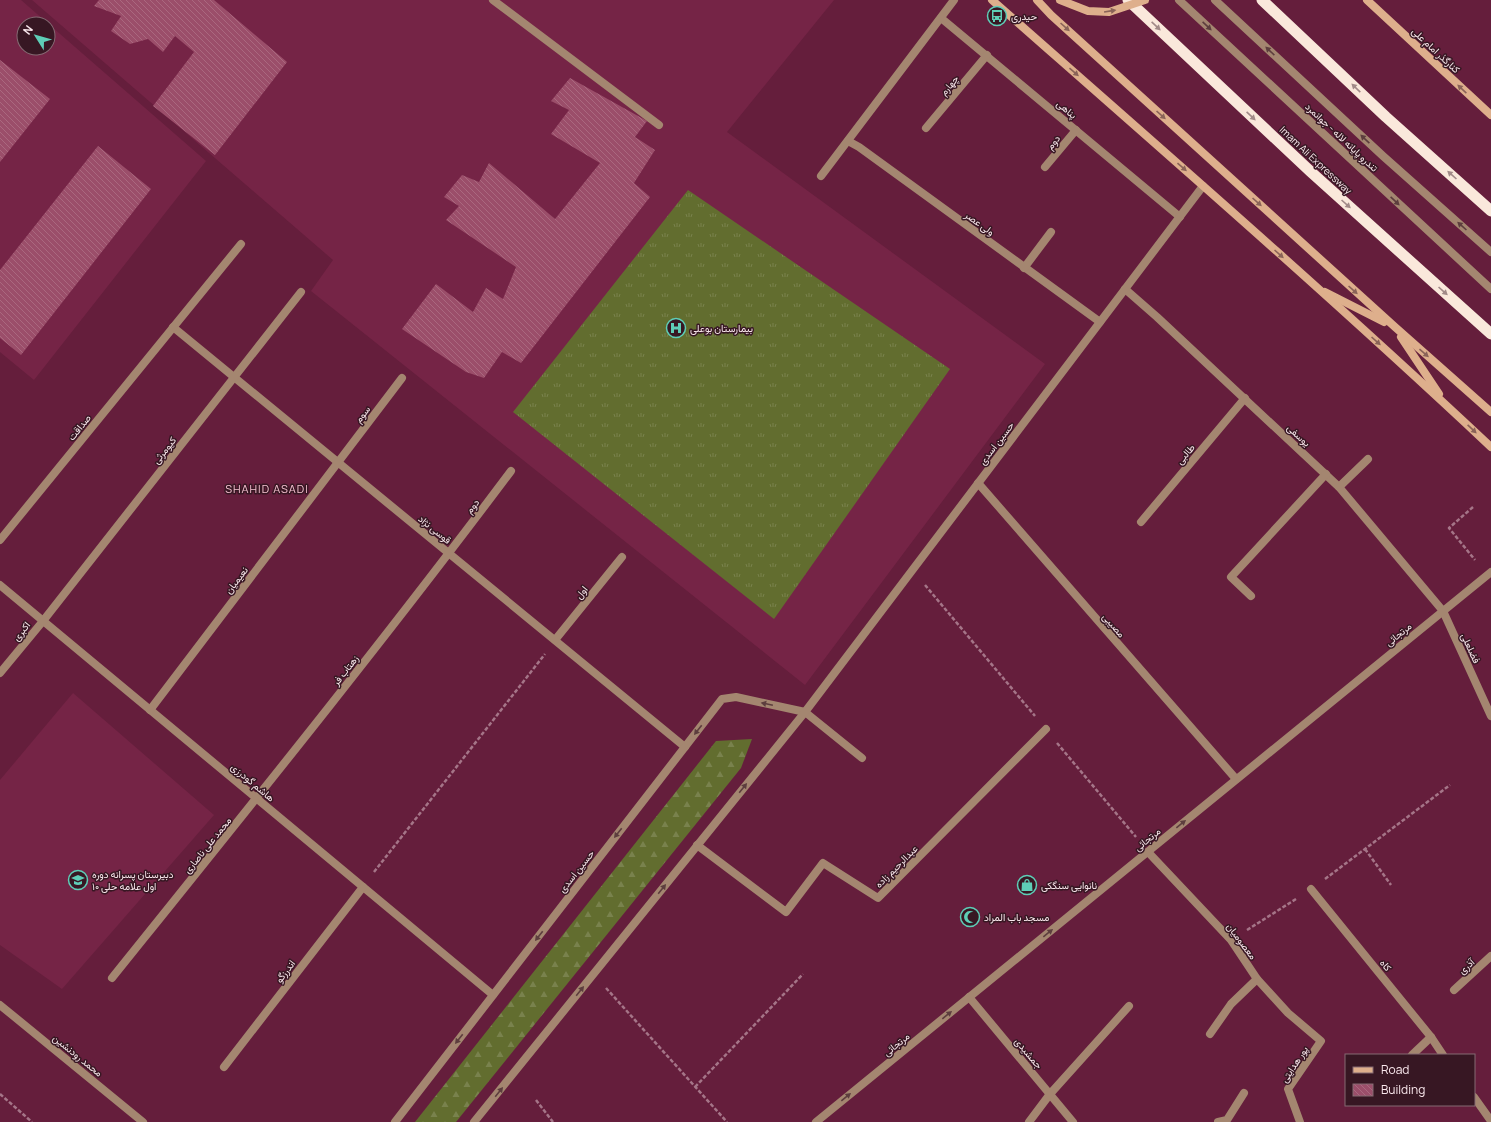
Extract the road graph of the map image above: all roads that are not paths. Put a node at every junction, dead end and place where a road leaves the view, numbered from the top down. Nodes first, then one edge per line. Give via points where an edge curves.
1 (493, 0) edge
2 (954, 0) edge
3 (992, 0) edge
4 (1037, 0) edge
5 (1060, 0) edge
6 (1128, 0) edge
7 (1145, 0) edge
8 (1179, 0) edge
9 (1215, 0) edge
10 (1262, 0) edge
11 (1367, 0) edge
12 (941, 18) junction
13 (987, 55) junction
14 (1491, 115) edge
15 (659, 125) dead end
16 (926, 128) dead end
17 (1076, 130) junction
18 (848, 141) junction
19 (1045, 168) dead end
20 (821, 176) dead end
21 (1203, 186) junction
22 (1491, 211) edge
23 (1180, 216) junction
24 (1051, 232) dead end
25 (241, 244) dead end
26 (1491, 252) edge
27 (1024, 268) junction
28 (1316, 287) junction
29 (1125, 289) junction
30 (1491, 289) edge
31 (301, 292) dead end
32 (1100, 322) junction
33 (173, 327) junction
34 (1395, 328) junction
35 (1491, 334) edge
36 (234, 377) junction
37 (402, 378) dead end
38 (1244, 398) junction
39 (1447, 405) junction
40 (1491, 412) edge
41 (1491, 447) edge
42 (1368, 459) dead end
43 (338, 462) junction
44 (511, 470) dead end
45 (1326, 474) junction
46 (978, 483) junction
47 (1339, 487) junction
48 (1141, 522) dead end
49 (0, 540) edge
50 (449, 553) junction
51 (622, 557) dead end
52 (1489, 573) edge
53 (0, 585) edge
54 (1251, 596) dead end
55 (1443, 611) junction
56 (43, 621) junction
57 (555, 640) junction
58 (0, 673) edge
59 (150, 710) junction
60 (805, 712) junction
61 (1491, 716) edge
62 (1046, 729) road end
63 (685, 747) junction
64 (862, 758) dead end
65 (1236, 780) junction
66 (257, 798) junction
67 (697, 845) junction
68 (1148, 852) junction
69 (363, 887) junction
70 (1311, 889) road end
71 (1491, 956) edge
72 (112, 978) dead end
73 (1257, 979) junction
74 (1454, 990) dead end
75 (493, 995) junction
76 (969, 997) junction
77 (0, 1005) edge
78 (1129, 1006) dead end
79 (1210, 1034) dead end
80 (1431, 1037) junction
81 (1321, 1041) joint
82 (1413, 1054) edge
83 (1442, 1054) edge
84 (224, 1068) dead end
85 (1244, 1093) dead end
86 (1050, 1094) junction
87 (1475, 1098) edge
88 (1491, 1121) edge
89 (143, 1122) edge
90 (395, 1122) edge
91 (474, 1122) edge
92 (816, 1122) edge
93 (1029, 1122) edge
94 (1073, 1122) edge
95 (1218, 1122) edge
96 (1300, 1122) edge

1 - 15 street
2 - 12 street
3 -> 21 main road
4 -> 34 main road
5 -> 7 main road, bridge via 1088,11 1110,12
6 -> 35 highway, Imam Ali Expressway via 1311,172
8 -> 30 street, تندرو پایانه لاله - جوانمرد
26 -> 9 street
22 -> 10 highway via 1386,117
14 -> 11 main road, کنارگذر امام علی
12 - 13 street, پناهی
12 - 18 street
13 - 16 street, چهارم
13 - 17 street, پناهی
17 - 19 street, دوم
17 - 23 street, پناهی
18 - 20 street
18 - 27 street, ولی عصر
21 - 23 street, حسین اسدی
21 -> 28 main road
23 - 29 street, حسین اسدی
24 - 27 street
25 - 33 street, صداقت
27 - 32 street, ولی عصر
28 - 34 main road
28 -> 39 main road
29 - 32 street, حسین اسدی
29 - 38 street, یوسفی
31 - 36 street, کیومرثی
32 - 46 street, حسین اسدی
33 - 36 street, قوسی نژاد
33 - 49 street, صداقت
34 - 39 main road
34 -> 40 main road
36 - 43 street, قوسی نژاد
36 - 56 street, کیومرثی
37 - 43 street, سوم
38 - 45 street, یوسفی
38 - 48 street, طالبی
39 -> 41 main road
42 - 47 street
43 - 50 street, قوسی نژاد
43 - 59 street, نعیمیان
44 - 50 street, دوم
45 - 47 street, یوسفی
45 - 54 street via 1231,577
46 - 60 street, حسین اسدی
46 - 65 street, مصیبی
47 - 55 street, یوسفی
50 - 57 street, قوسی نژاد
50 - 66 street, زهتاب فر
51 - 57 street, اول
52 - 55 street, مرتجائی
53 - 56 street, هاشم گودرزی
55 - 61 street, فضلعلی
55 - 65 street, مرتجائی
56 - 58 street, اکبری
56 - 59 street, هاشم گودرزی
57 - 63 street, قوسی نژاد
59 - 66 street, هاشم گودرزی
60 -> 63 street, حسین اسدی via 736,697 722,699
60 - 64 street
67 -> 60 street, حسین اسدی
62 - 67 street, عبدالرحیم زاده via 878,898 823,863 786,912
63 -> 75 street, حسین اسدی
68 -> 65 street, مرتجائی
66 - 69 street, هاشم گودرزی
66 - 72 street, محمد علی ناصاری
91 -> 67 street, حسین اسدی
68 - 73 street, معصومیان via 1231,940
76 -> 68 street, مرتجائی
69 - 75 street, هاشم گودرزی
69 - 84 street, اندرزگو
70 - 80 street, کاه
71 - 74 street, آذری
73 - 79 street via 1231,1004
73 - 81 street, معصومیان via 1288,1013
75 -> 90 street, حسین اسدی
76 - 86 street, جمشیدی
92 -> 76 street, مرتجائی
77 - 89 street, محمد رودنشین
78 - 86 street
80 - 82 street
80 - 83 street, کاه
81 - 96 street, پور هدایتی via 1288,1089
85 - 95 street via 1227,1120
86 - 93 street
86 - 94 street, جمشیدی
87 - 88 street

